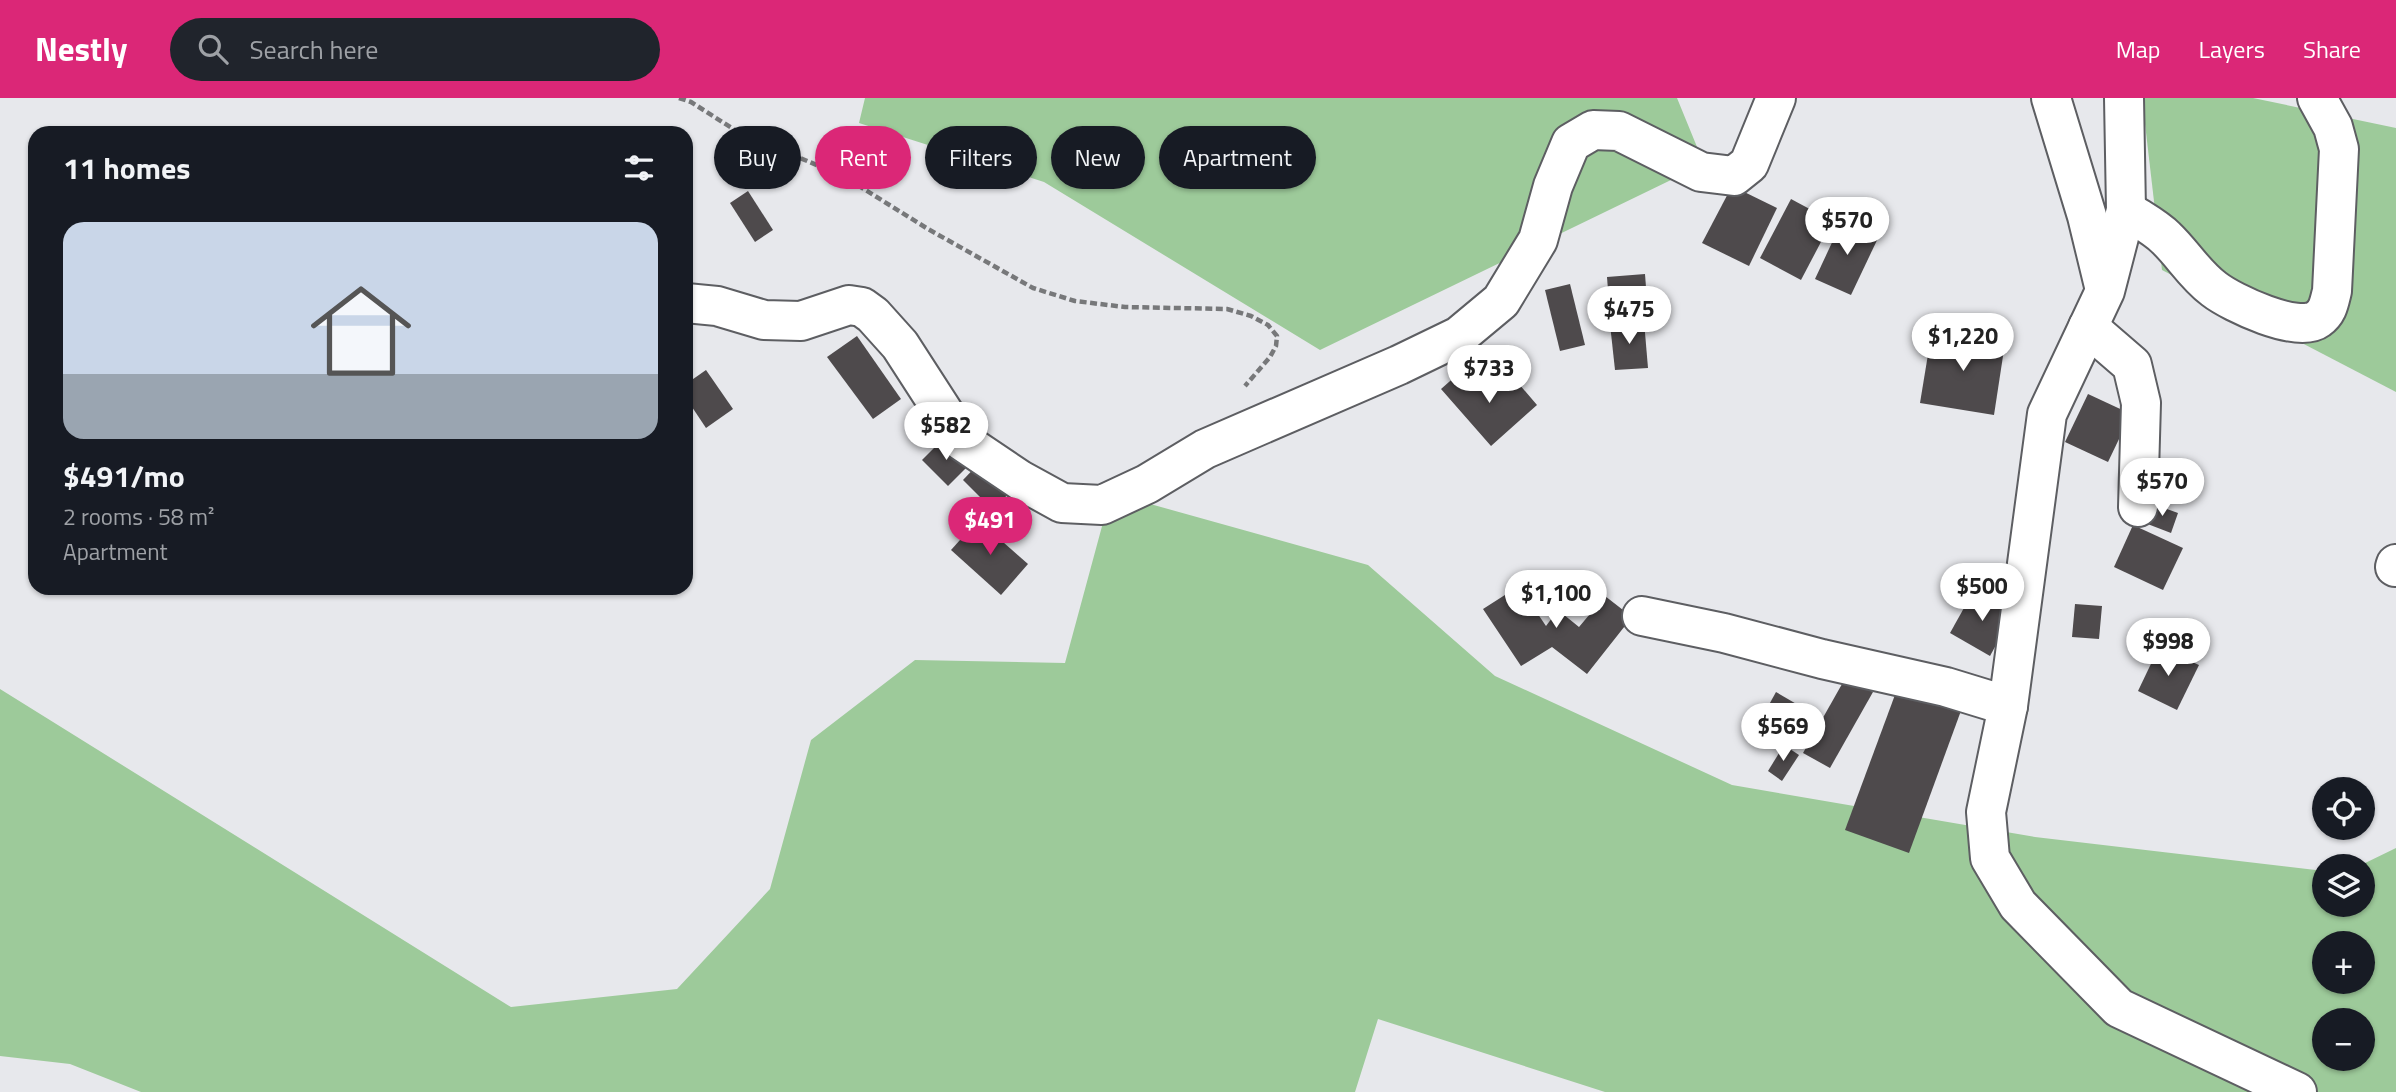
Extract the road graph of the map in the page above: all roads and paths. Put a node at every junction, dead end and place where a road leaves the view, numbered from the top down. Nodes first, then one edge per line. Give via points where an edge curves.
1 (679, 98) edge
2 (1776, 98) edge
3 (2050, 98) edge
4 (2124, 98) edge
5 (2317, 98) edge
6 (2126, 210) junction
7 (2105, 291) junction
8 (693, 304) edge
9 (2088, 327) junction
10 (1237, 396) dead end
11 (2138, 507) dead end
12 (1642, 616) dead end
13 (2008, 706) junction
14 (2297, 1092) edge

1 - 10 path via 738,132 844,176 1033,288 1074,301 1227,309 1260,320 1277,336 1276,346
2 - 8 street via 1749,164 1734,176 1701,172 1619,131 1593,130 1571,142 1538,240 1501,301 1459,336 1205,449 1102,505 1062,503 962,441 900,345 862,307 849,305 800,321 764,320
3 - 7 street
4 - 6 street
5 - 6 street via 2339,149 2332,291 2327,311 2316,321 2298,324 2263,314 2216,290 2166,238
6 - 7 street
7 - 9 street
9 - 11 street via 2132,365 2141,403
9 - 13 street via 2047,414
12 - 13 street via 1946,687
13 - 14 street via 1986,812 1990,858 2018,905 2119,1008

